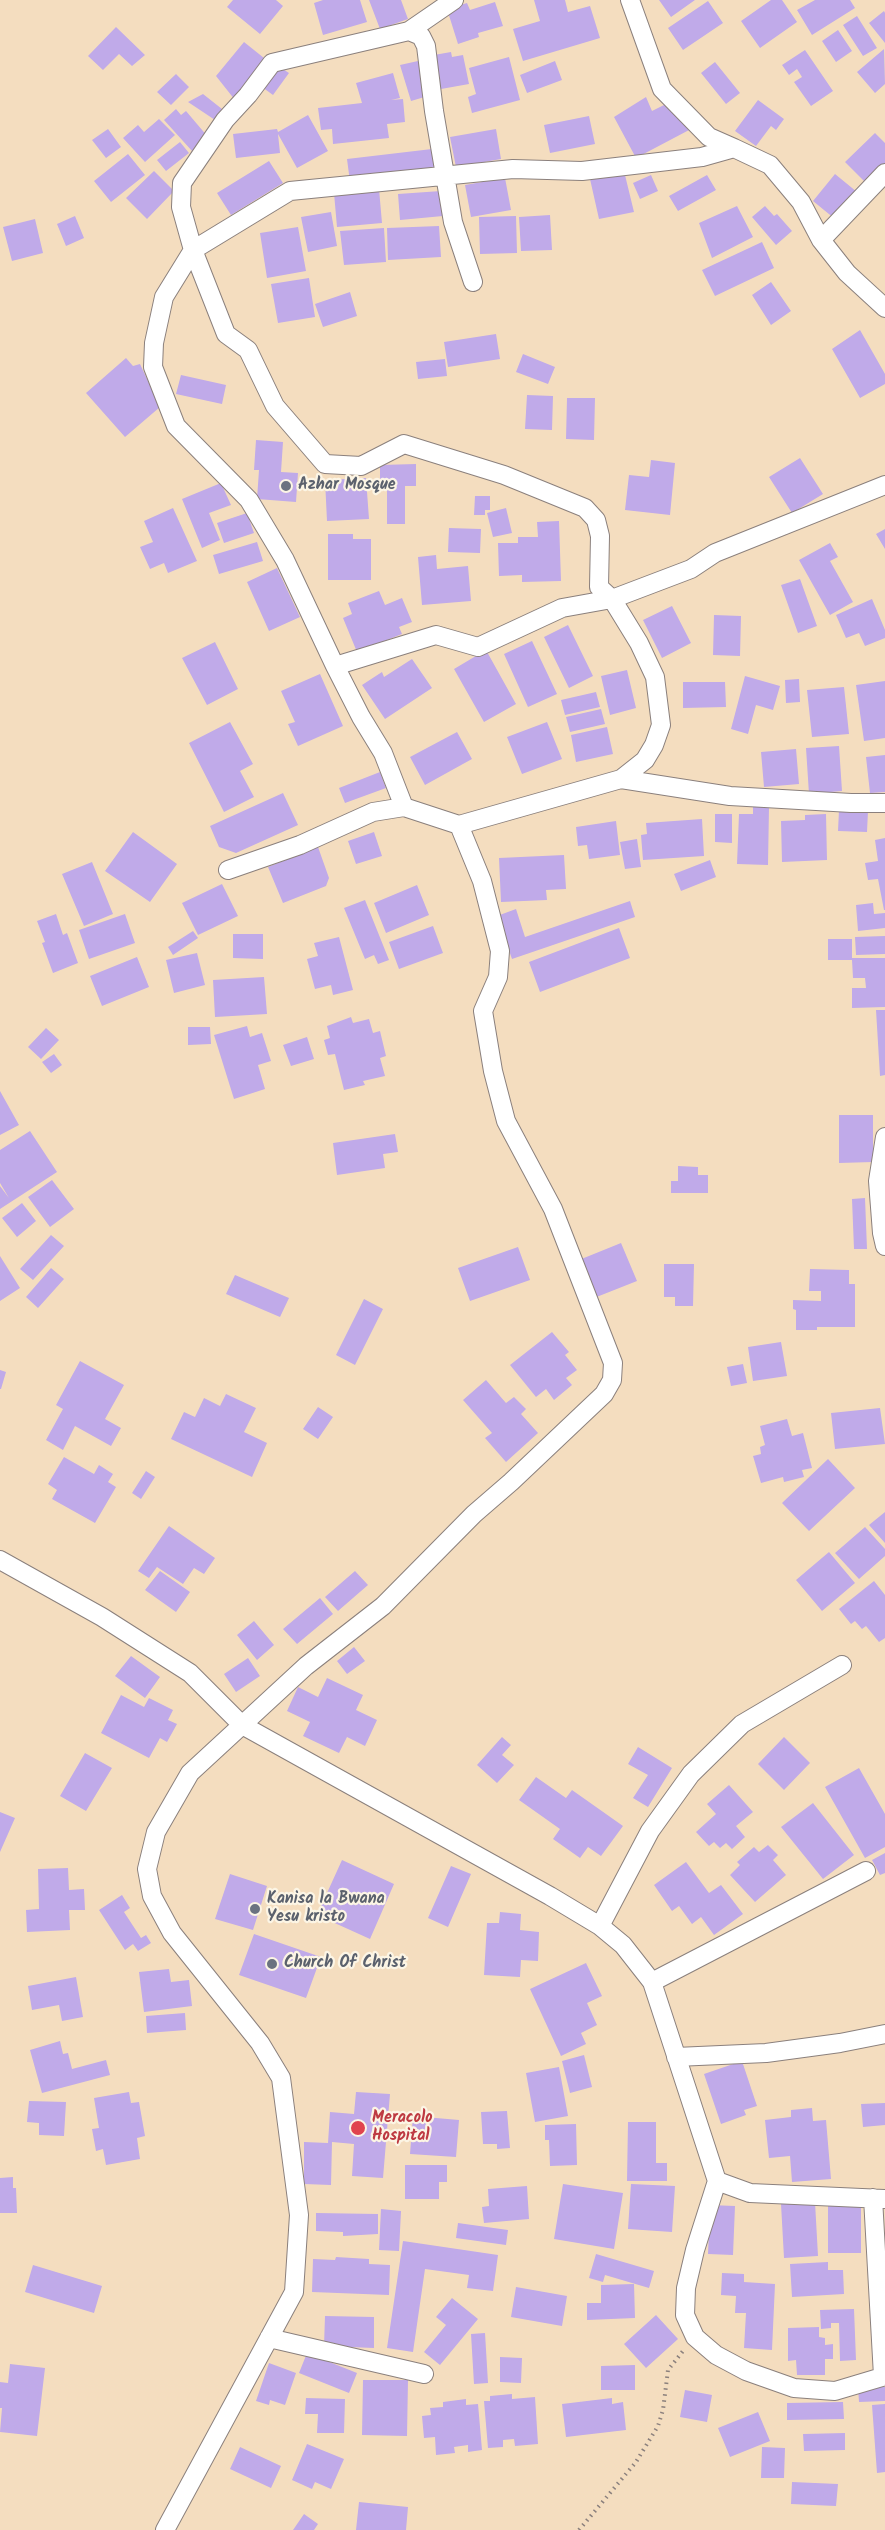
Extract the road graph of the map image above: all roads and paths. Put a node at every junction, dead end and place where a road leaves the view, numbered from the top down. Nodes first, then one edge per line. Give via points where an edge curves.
1 (454, 0) edge
2 (630, 0) edge
3 (409, 31) junction
4 (734, 148) junction
5 (885, 173) edge
6 (444, 175) junction
7 (821, 240) junction
8 (193, 250) junction
9 (473, 282) dead end
10 (885, 308) edge
11 (885, 485) edge
12 (612, 599) junction
13 (335, 666) junction
14 (621, 778) junction
15 (885, 802) edge
16 (404, 807) junction
17 (459, 825) junction
18 (228, 870) dead end
19 (885, 1137) edge
20 (885, 1246) edge
21 (0, 1560) edge
22 (842, 1665) dead end
23 (242, 1725) junction
24 (866, 1871) dead end
25 (600, 1926) junction
26 (652, 1982) junction
27 (885, 2034) edge
28 (676, 2057) junction
29 (717, 2181) junction
30 (879, 2199) edge
31 (695, 2337) junction
32 (269, 2338) junction
33 (424, 2374) dead end
34 (884, 2376) edge
35 (165, 2530) edge
36 (579, 2530) edge

1 - 3 street
2 - 4 street via 662,89 709,137
3 - 6 street via 421,36 426,46
3 - 8 street via 272,63 225,120 182,183 182,207
4 - 6 street via 702,157 582,171 513,169
4 - 7 street via 770,165 801,202
5 - 7 street
6 - 8 street via 290,191
6 - 9 street via 453,222
7 - 10 street via 847,273
8 - 12 street via 226,334 248,350 275,406 326,464 361,466 404,444 504,475 585,508 596,520 600,536 599,587
8 - 13 street via 164,297 154,343 153,367 160,388 176,426 249,500 285,560
11 - 12 street
12 - 13 street via 562,608 478,647 436,635
12 - 14 street via 655,676 661,725 645,760
13 - 16 street via 384,753
14 - 15 street via 730,796
14 - 17 street
16 - 17 street
16 - 18 street via 374,812 300,845
17 - 23 street via 482,881 500,951 498,977 483,1011 506,1121 553,1209 613,1363 612,1380 604,1394 474,1514 383,1606 306,1666
19 - 20 street via 878,1180
21 - 23 street via 102,1617 190,1673
22 - 25 street via 742,1724 691,1774 650,1831
23 - 25 street
23 - 32 street via 190,1773 156,1832 147,1869 152,1896 172,1933 260,2043 281,2078 299,2215 294,2292
24 - 26 street
25 - 26 street via 623,1945
26 - 28 street
27 - 28 street via 766,2053
28 - 29 street
29 - 30 street via 750,2193
29 - 31 street via 686,2288 685,2315
30 - 34 street
31 - 34 street via 716,2355 746,2371 794,2388 835,2391
31 - 36 path via 668,2370 658,2426 636,2462
32 - 33 street
32 - 35 street

